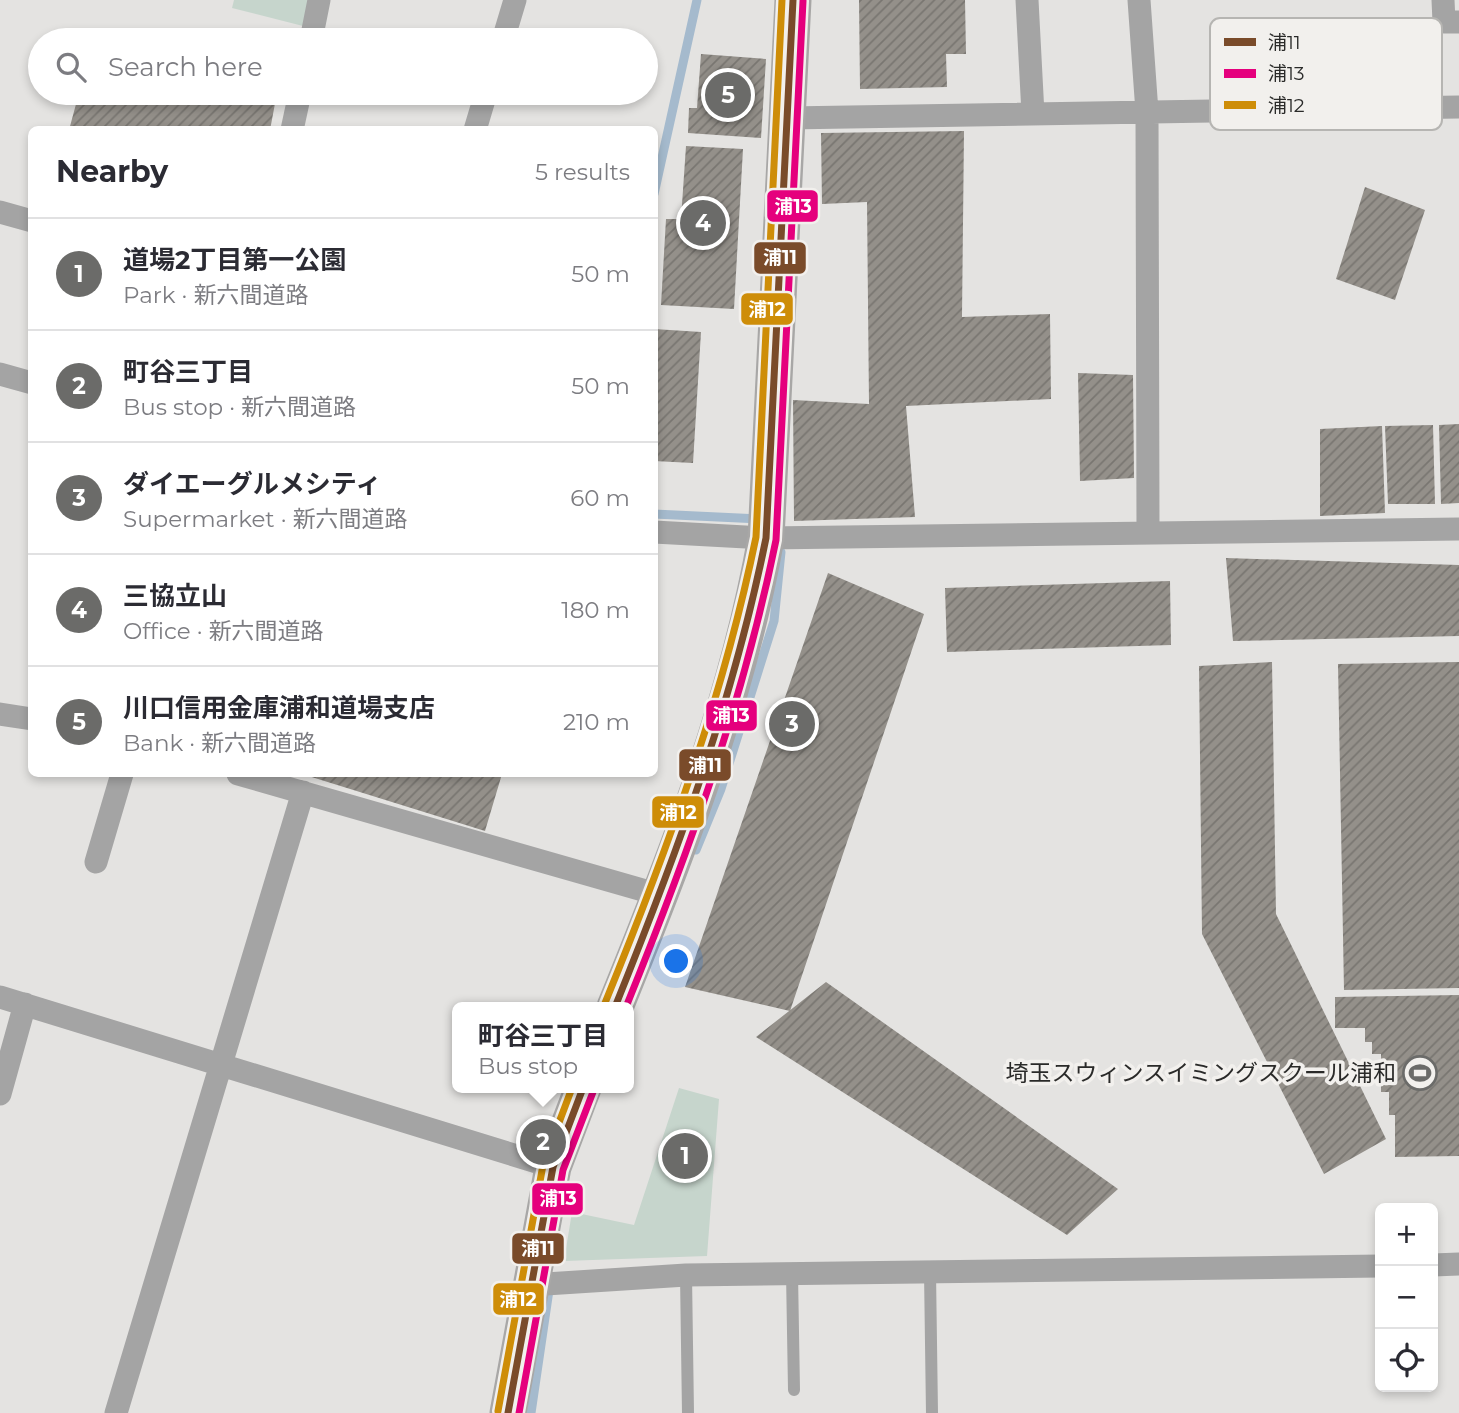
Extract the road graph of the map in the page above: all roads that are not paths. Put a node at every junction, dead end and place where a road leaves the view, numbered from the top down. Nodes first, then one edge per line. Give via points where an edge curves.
1 (319, 0) edge
2 (515, 0) edge
3 (793, 0) edge
4 (1027, 0) edge
5 (1139, 0) edge
6 (1443, 0) edge
7 (1459, 22) edge
8 (313, 28) edge
9 (507, 28) edge
10 (297, 105) edge
11 (482, 105) edge
12 (1210, 111) edge
13 (1147, 112) junction
14 (1033, 114) junction
15 (788, 118) junction
16 (293, 126) edge
17 (476, 126) edge
18 (0, 212) edge
19 (28, 220) edge
20 (0, 374) edge
21 (28, 376) edge
22 (1459, 529) edge
23 (658, 532) edge
24 (1148, 532) junction
25 (766, 538) junction
26 (0, 714) edge
27 (28, 718) edge
28 (121, 777) edge
29 (249, 777) edge
30 (303, 792) junction
31 (96, 862) dead end
32 (660, 895) junction
33 (0, 997) edge
34 (617, 1002) edge
35 (25, 1004) junction
36 (221, 1063) junction
37 (581, 1093) edge
38 (0, 1094) edge
39 (553, 1167) junction
40 (1438, 1265) edge
41 (1459, 1265) edge
42 (1375, 1266) edge
43 (929, 1272) junction
44 (792, 1273) junction
45 (686, 1275) junction
46 (530, 1285) junction
47 (794, 1390) dead end
48 (116, 1413) edge
49 (508, 1413) edge
50 (688, 1413) edge
51 (932, 1413) edge

1 - 8 street
2 - 9 street
3 - 15 main road
4 - 14 street
5 - 13 street
6 - 7 street via 1444,23
10 - 16 street
11 - 17 street
12 - 13 street
13 - 14 street
13 - 24 street
14 - 15 street
15 - 25 main road
18 - 19 street
20 - 21 street
22 - 24 street
23 - 25 street
24 - 25 street
25 - 32 main road via 736,676
26 - 27 street
28 - 31 street
29 - 30 street
30 - 32 street
30 - 36 street
32 - 34 main road
33 - 35 street
35 - 36 street
35 - 38 street
36 - 39 street
36 - 48 street
37 - 39 main road
39 - 46 main road
40 - 41 street
42 - 43 street
43 - 44 street
43 - 51 lane
44 - 45 street
44 - 47 lane
45 - 46 street
45 - 50 lane
46 - 49 main road

